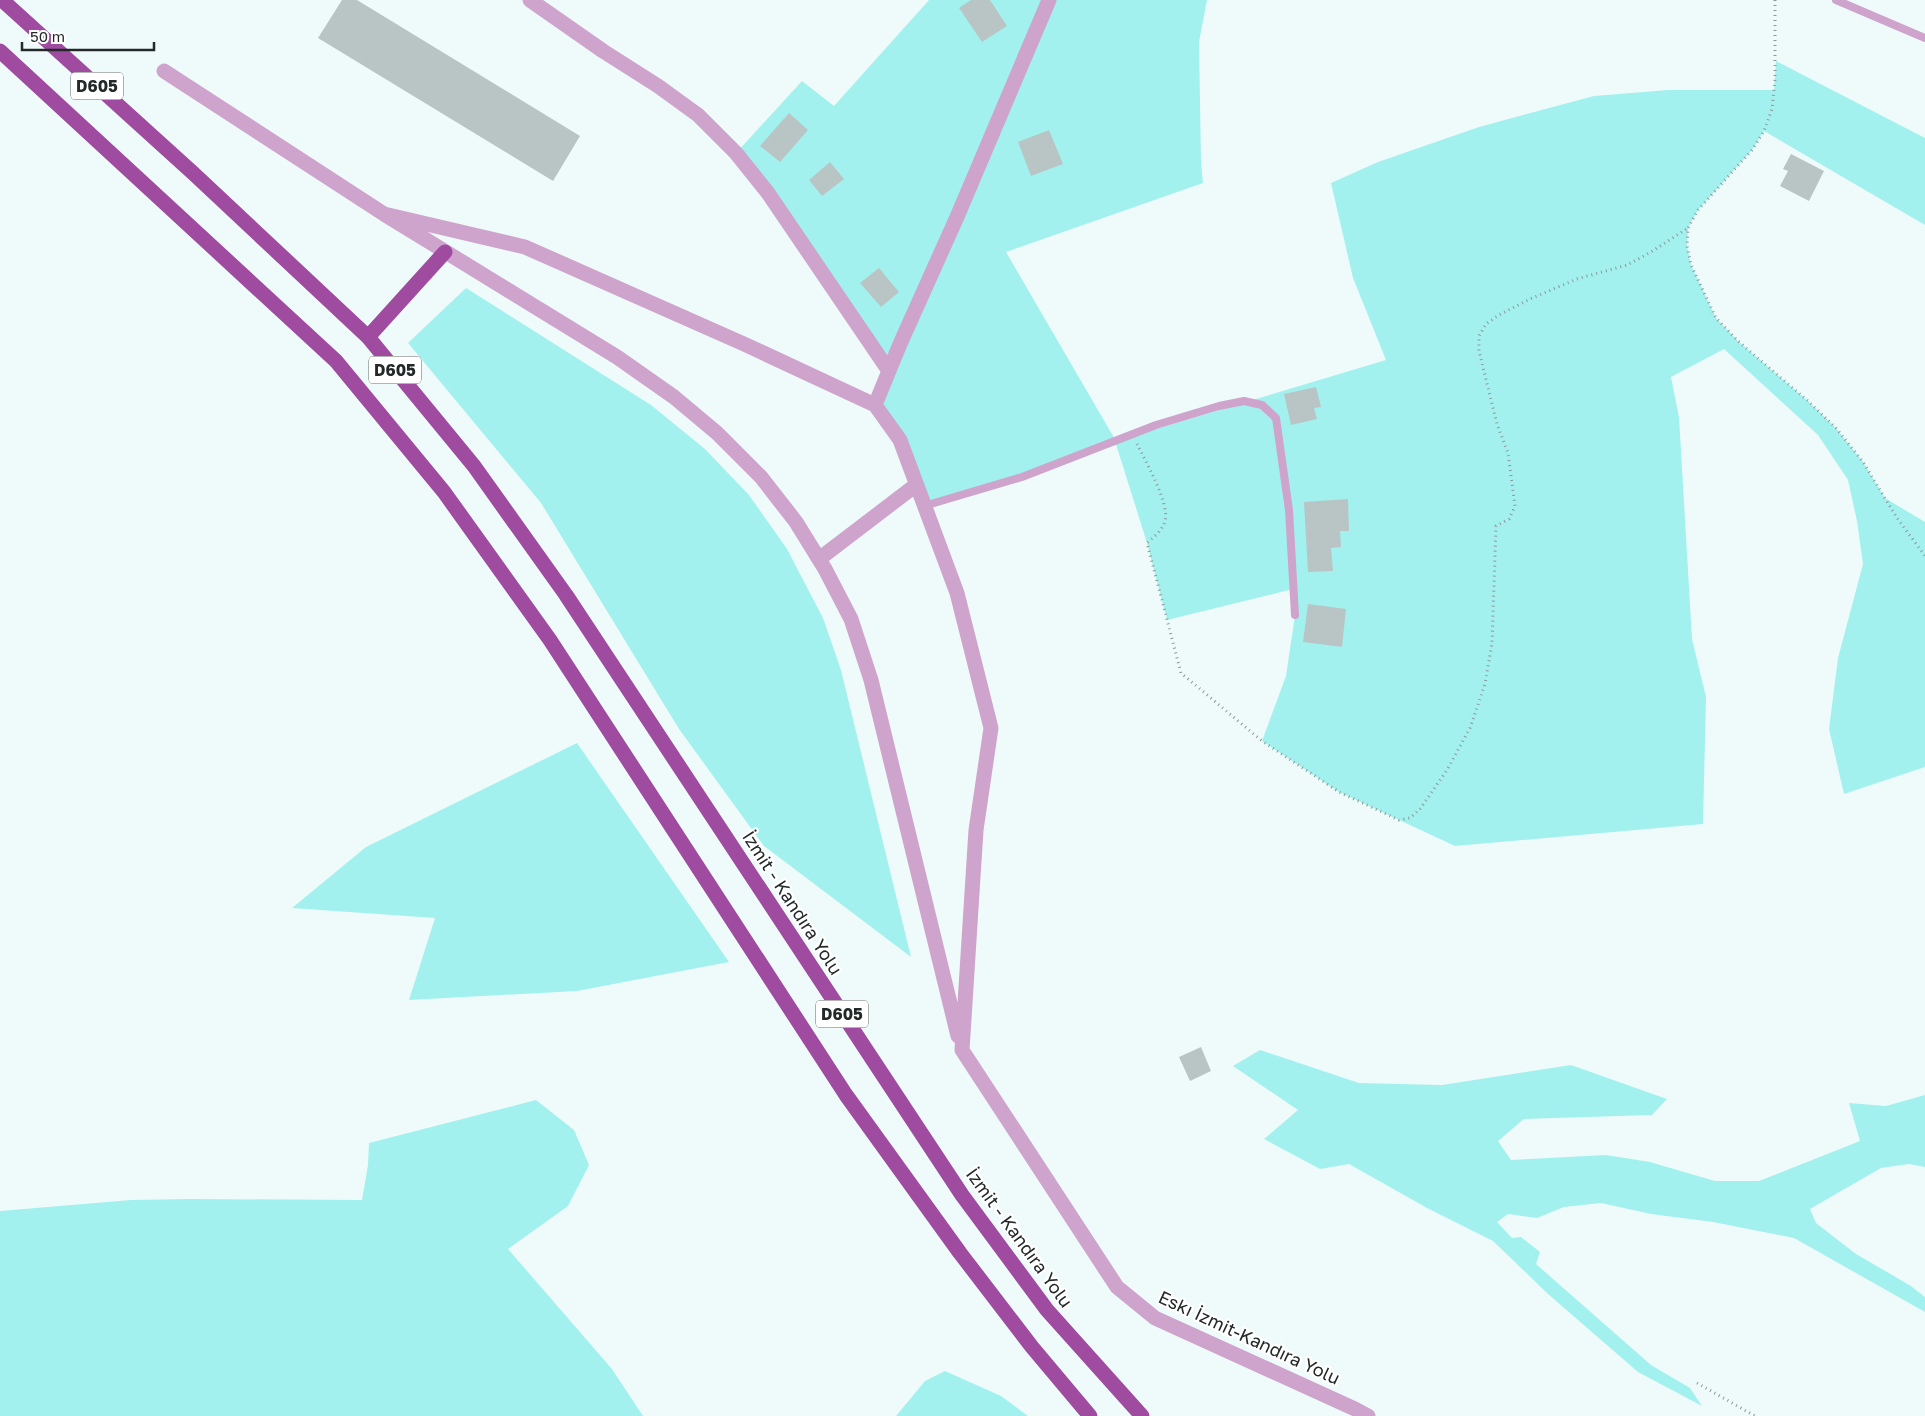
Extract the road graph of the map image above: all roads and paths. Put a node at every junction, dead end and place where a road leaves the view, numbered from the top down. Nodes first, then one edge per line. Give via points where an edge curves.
1 (2, 0) edge
2 (530, 0) edge
3 (1049, 0) edge
4 (1775, 0) edge
5 (1836, 0) edge
6 (1925, 38) edge
7 (0, 51) edge
8 (164, 71) dead end
9 (384, 214) junction
10 (1688, 228) junction
11 (445, 252) junction
12 (368, 337) junction
13 (889, 372) junction
14 (875, 405) junction
15 (1132, 434) junction
16 (916, 485) junction
17 (924, 506) junction
18 (1925, 556) edge
19 (819, 559) junction
20 (1295, 615) dead end
21 (962, 1050) junction
22 (1697, 1383) dead end
23 (1090, 1416) edge
24 (1142, 1416) edge
25 (1368, 1416) edge
26 (1755, 1416) edge

1 - 12 highway, D605
2 - 13 street via 698,115 736,153 768,193
3 - 13 street
4 - 10 path via 1775,80 1772,108 1764,131 1752,150 1698,210
5 - 6 lane
7 - 23 highway, D605 via 336,361 444,492 550,640 846,1095 1032,1347
8 - 9 street
9 - 11 street
9 - 14 street via 525,247
10 - 15 path via 1627,265 1577,279 1499,315 1486,324 1479,336 1479,351 1492,406 1508,453 1515,506 1509,519 1496,526 1492,643 1485,684 1470,728 1447,770 1410,818 1399,820 1339,792 1262,741 1181,673 1147,543 1166,520 1163,504 1158,485
10 - 18 path via 1691,265 1716,318 1836,428 1863,462
11 - 12 highway
11 - 19 street via 618,357 674,397 761,476
12 - 24 highway, İzmit - Kandıra Yolu / D605 via 474,466 566,595 962,1195 1047,1310
13 - 14 street
14 - 16 street via 900,440
15 - 17 lane via 1022,477
15 - 20 lane via 1244,401 1262,405 1276,418 1289,510
16 - 17 street
16 - 19 street
17 - 21 street via 958,592 991,728 976,830
19 - 21 street via 851,619 871,680
21 - 25 street, Eskı İzmit-Kandıra Yolu via 1117,1287 1156,1318
22 - 26 path

